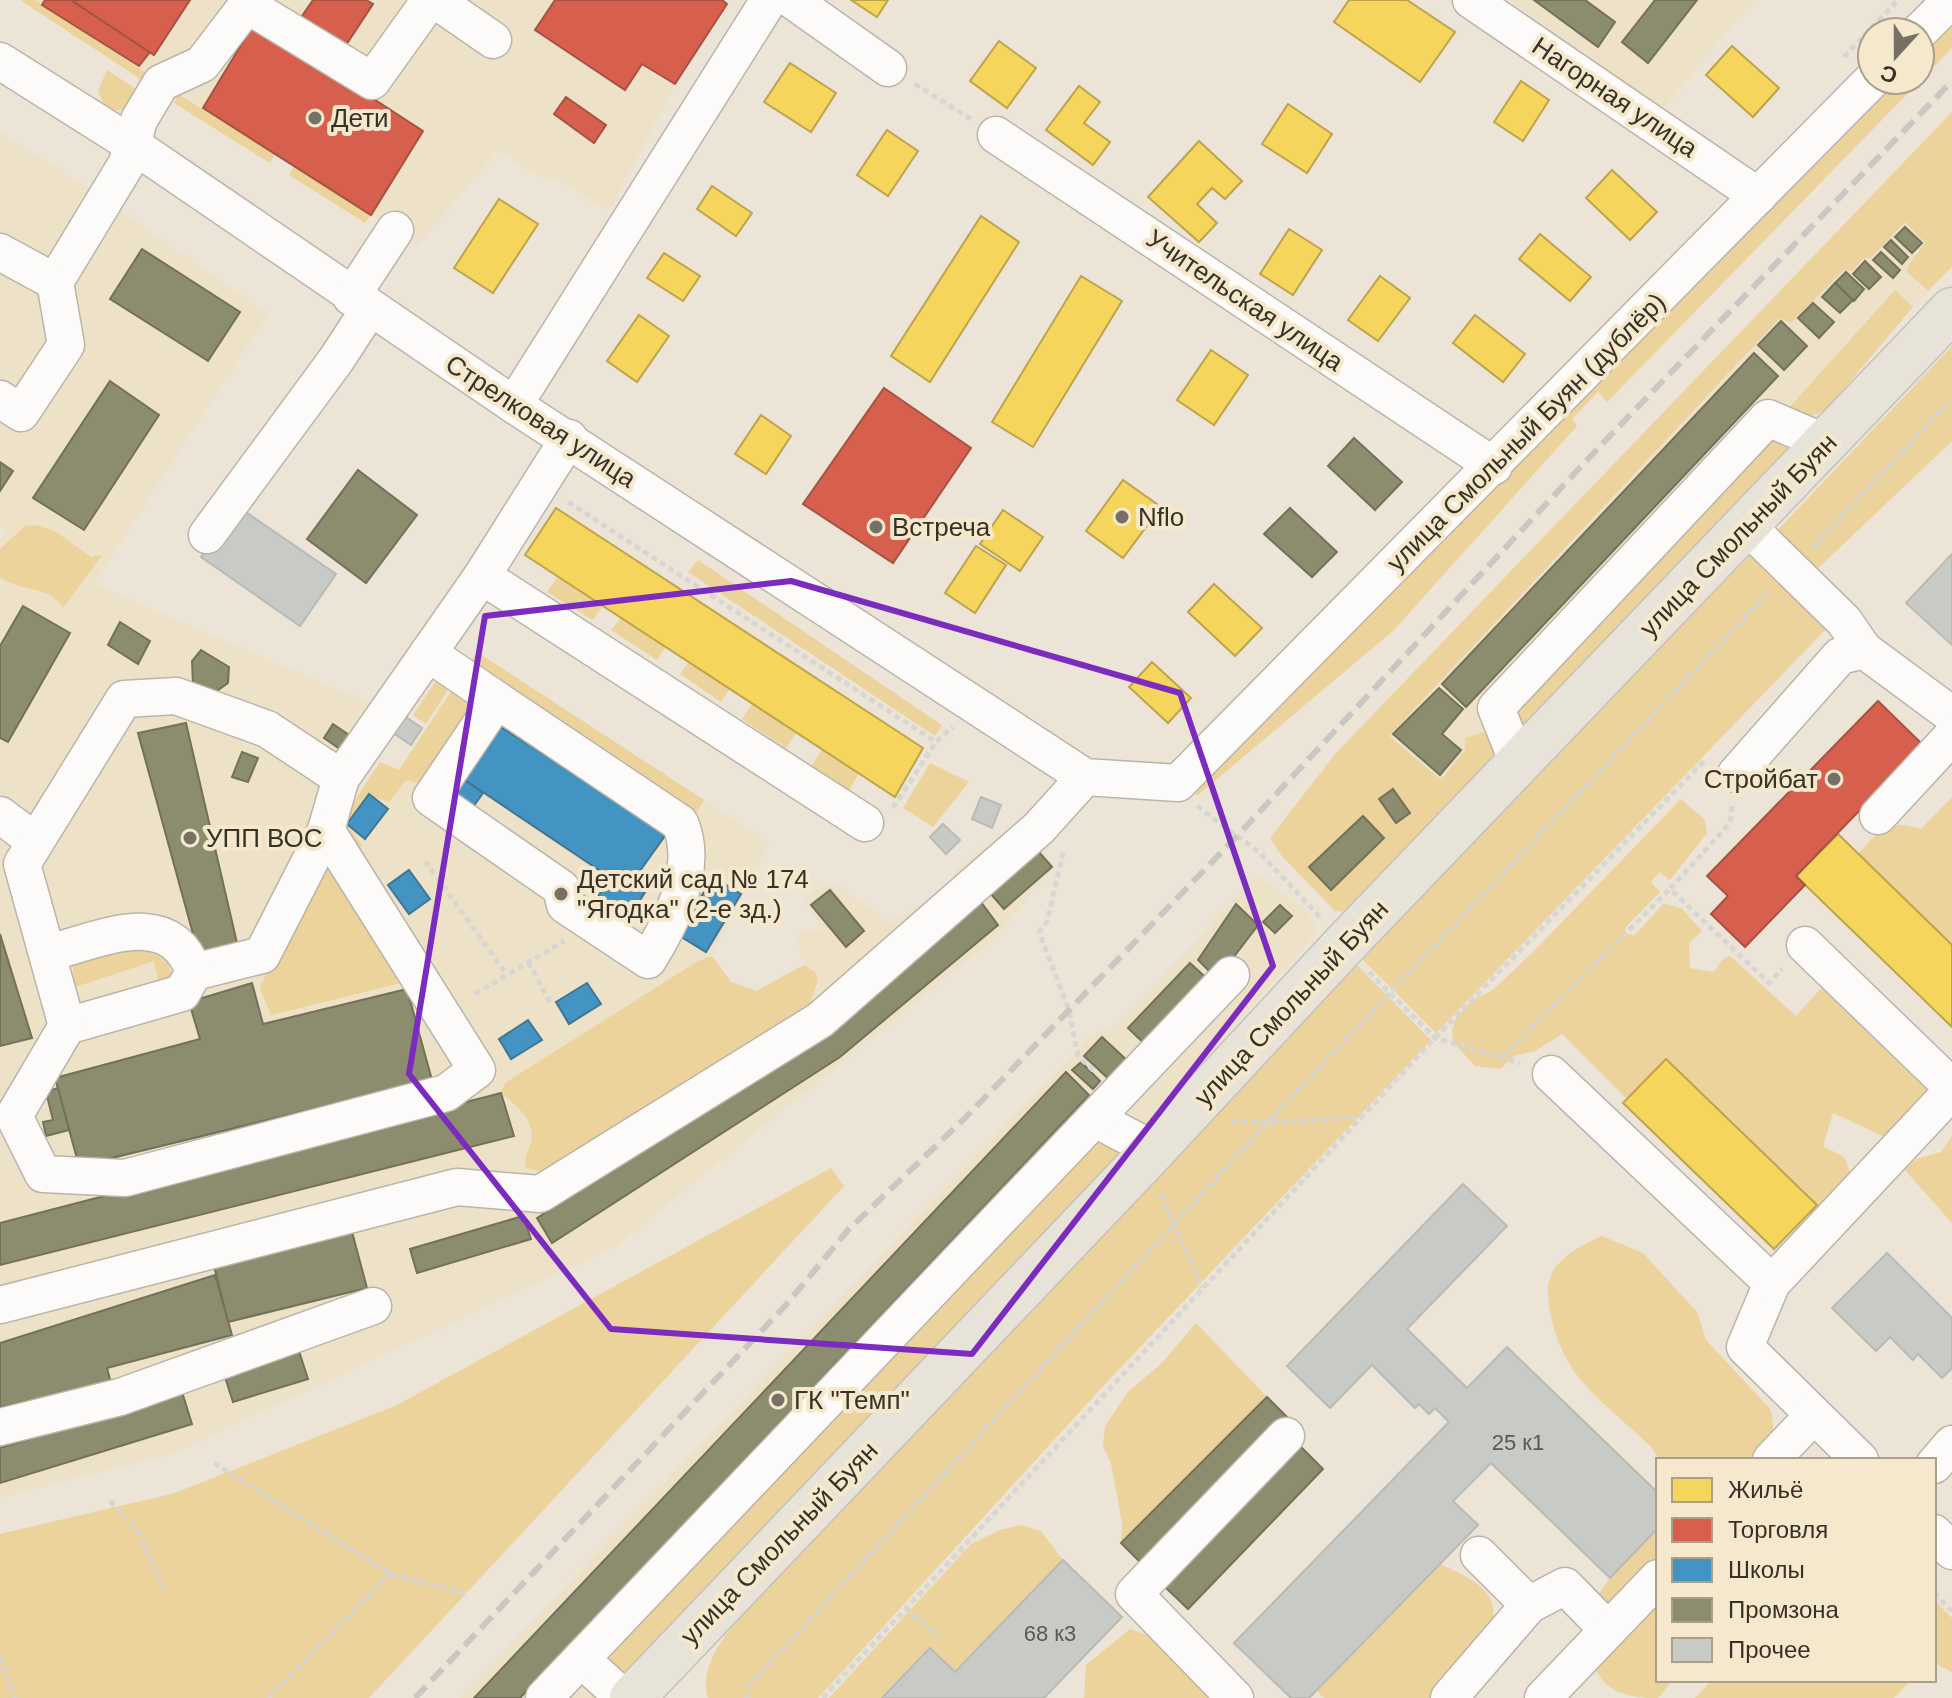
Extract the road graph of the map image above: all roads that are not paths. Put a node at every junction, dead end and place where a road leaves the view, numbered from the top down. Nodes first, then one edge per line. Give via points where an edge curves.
1 (432, 0) edge
2 (769, 0) edge
3 (792, 0) edge
4 (1471, 0) edge
5 (1951, 0) edge
6 (270, 7) edge
7 (1935, 16) edge
8 (493, 40) dead end
9 (0, 61) edge
10 (888, 68) road end
11 (1856, 96) edge
12 (996, 135) road end
13 (130, 143) junction
14 (1758, 196) junction
15 (395, 230) dead end
16 (0, 252) edge
17 (55, 282) junction
18 (361, 302) junction
19 (1952, 310) edge
20 (0, 399) edge
21 (514, 405) junction
22 (569, 438) junction
23 (1826, 443) junction
24 (1494, 466) junction
25 (1747, 526) junction
26 (207, 535) dead end
27 (482, 576) junction
28 (1864, 650) junction
29 (428, 653) junction
30 (497, 700) junction
31 (1952, 715) edge
32 (1952, 736) edge
33 (1723, 764) road end
34 (1519, 765) junction
35 (341, 778) junction
36 (1073, 790) junction
37 (0, 815) edge
38 (1878, 816) dead end
39 (865, 823) road end
40 (326, 830) junction
41 (35, 841) junction
42 (1805, 945) road end
43 (48, 953) junction
44 (194, 972) junction
45 (1231, 975) dead end
46 (67, 1026) junction
47 (1551, 1074) road end
48 (1952, 1089) edge
49 (1098, 1116) junction
50 (1156, 1170) junction
51 (1772, 1283) junction
52 (0, 1305) edge
53 (373, 1306) dead end
54 (1814, 1415) junction
55 (0, 1427) edge
56 (1286, 1436) dead end
57 (1952, 1444) edge
58 (1773, 1458) edge
59 (1858, 1458) edge
60 (1936, 1463) edge
61 (1936, 1535) edge
62 (1952, 1551) edge
63 (1479, 1555) dead end
64 (1656, 1580) edge
65 (1529, 1605) junction
66 (1608, 1630) junction
67 (581, 1659) junction
68 (544, 1698) edge
69 (624, 1698) edge
70 (632, 1698) edge
71 (1235, 1698) edge
72 (1449, 1698) edge
73 (1543, 1698) edge

1 - 6 street via 372,81
1 - 8 street
2 - 21 street
3 - 10 street
4 - 14 street, Нагорная улица
5 - 7 street
6 - 13 street via 247,5 202,64 161,83
9 - 13 street, Стрелковая улица
11 - 14 street, улица Смольный Буян (дублёр)
12 - 24 street, Учительская улица
13 - 17 street via 127,163
13 - 18 street, Стрелковая улица
14 - 24 street, улица Смольный Буян (дублёр)
15 - 18 street
16 - 17 street
17 - 20 street via 66,345 21,413
18 - 21 street, Стрелковая улица
18 - 26 street via 336,360
19 - 23 main road, улица Смольный Буян
21 - 22 street, Стрелковая улица
22 - 27 street
22 - 36 street, Стрелковая улица via 976,709
23 - 25 main road, улица Смольный Буян
23 - 34 street via 1768,418 1496,708
24 - 36 street, улица Смольный Буян (дублёр) via 1186,794
25 - 28 street via 1844,621
25 - 34 main road, улица Смольный Буян
27 - 29 street
27 - 39 street
28 - 31 street
28 - 33 street via 1840,656
29 - 30 street
29 - 35 street
30 - 30 street via 431,798 561,888 565,905 591,925 648,960 668,928 683,881 688,841 680,823
32 - 38 street
34 - 50 main road, улица Смольный Буян via 1344,945
35 - 40 street
35 - 41 street via 267,729 176,696 124,699
36 - 52 street via 1039,828 820,1020 540,1194 457,1187
37 - 41 street
40 - 44 street via 262,955
40 - 46 street via 477,1070 446,1093 125,1178 43,1174 14,1116
41 - 43 street via 22,864
42 - 48 street
43 - 44 street via 144,929 175,940
43 - 46 street
44 - 46 street via 182,993
45 - 49 street
47 - 51 street
48 - 51 street
49 - 50 street via 1108,1128 1134,1136
49 - 67 street
50 - 70 main road, улица Смольный Буян
51 - 54 street via 1745,1347
53 - 55 street via 120,1397
54 - 58 street
54 - 59 street
56 - 71 street via 1134,1594
57 - 60 street
61 - 62 street
63 - 65 street
64 - 66 street
65 - 66 street via 1565,1586
65 - 72 street
66 - 73 street
67 - 68 street
67 - 69 street

